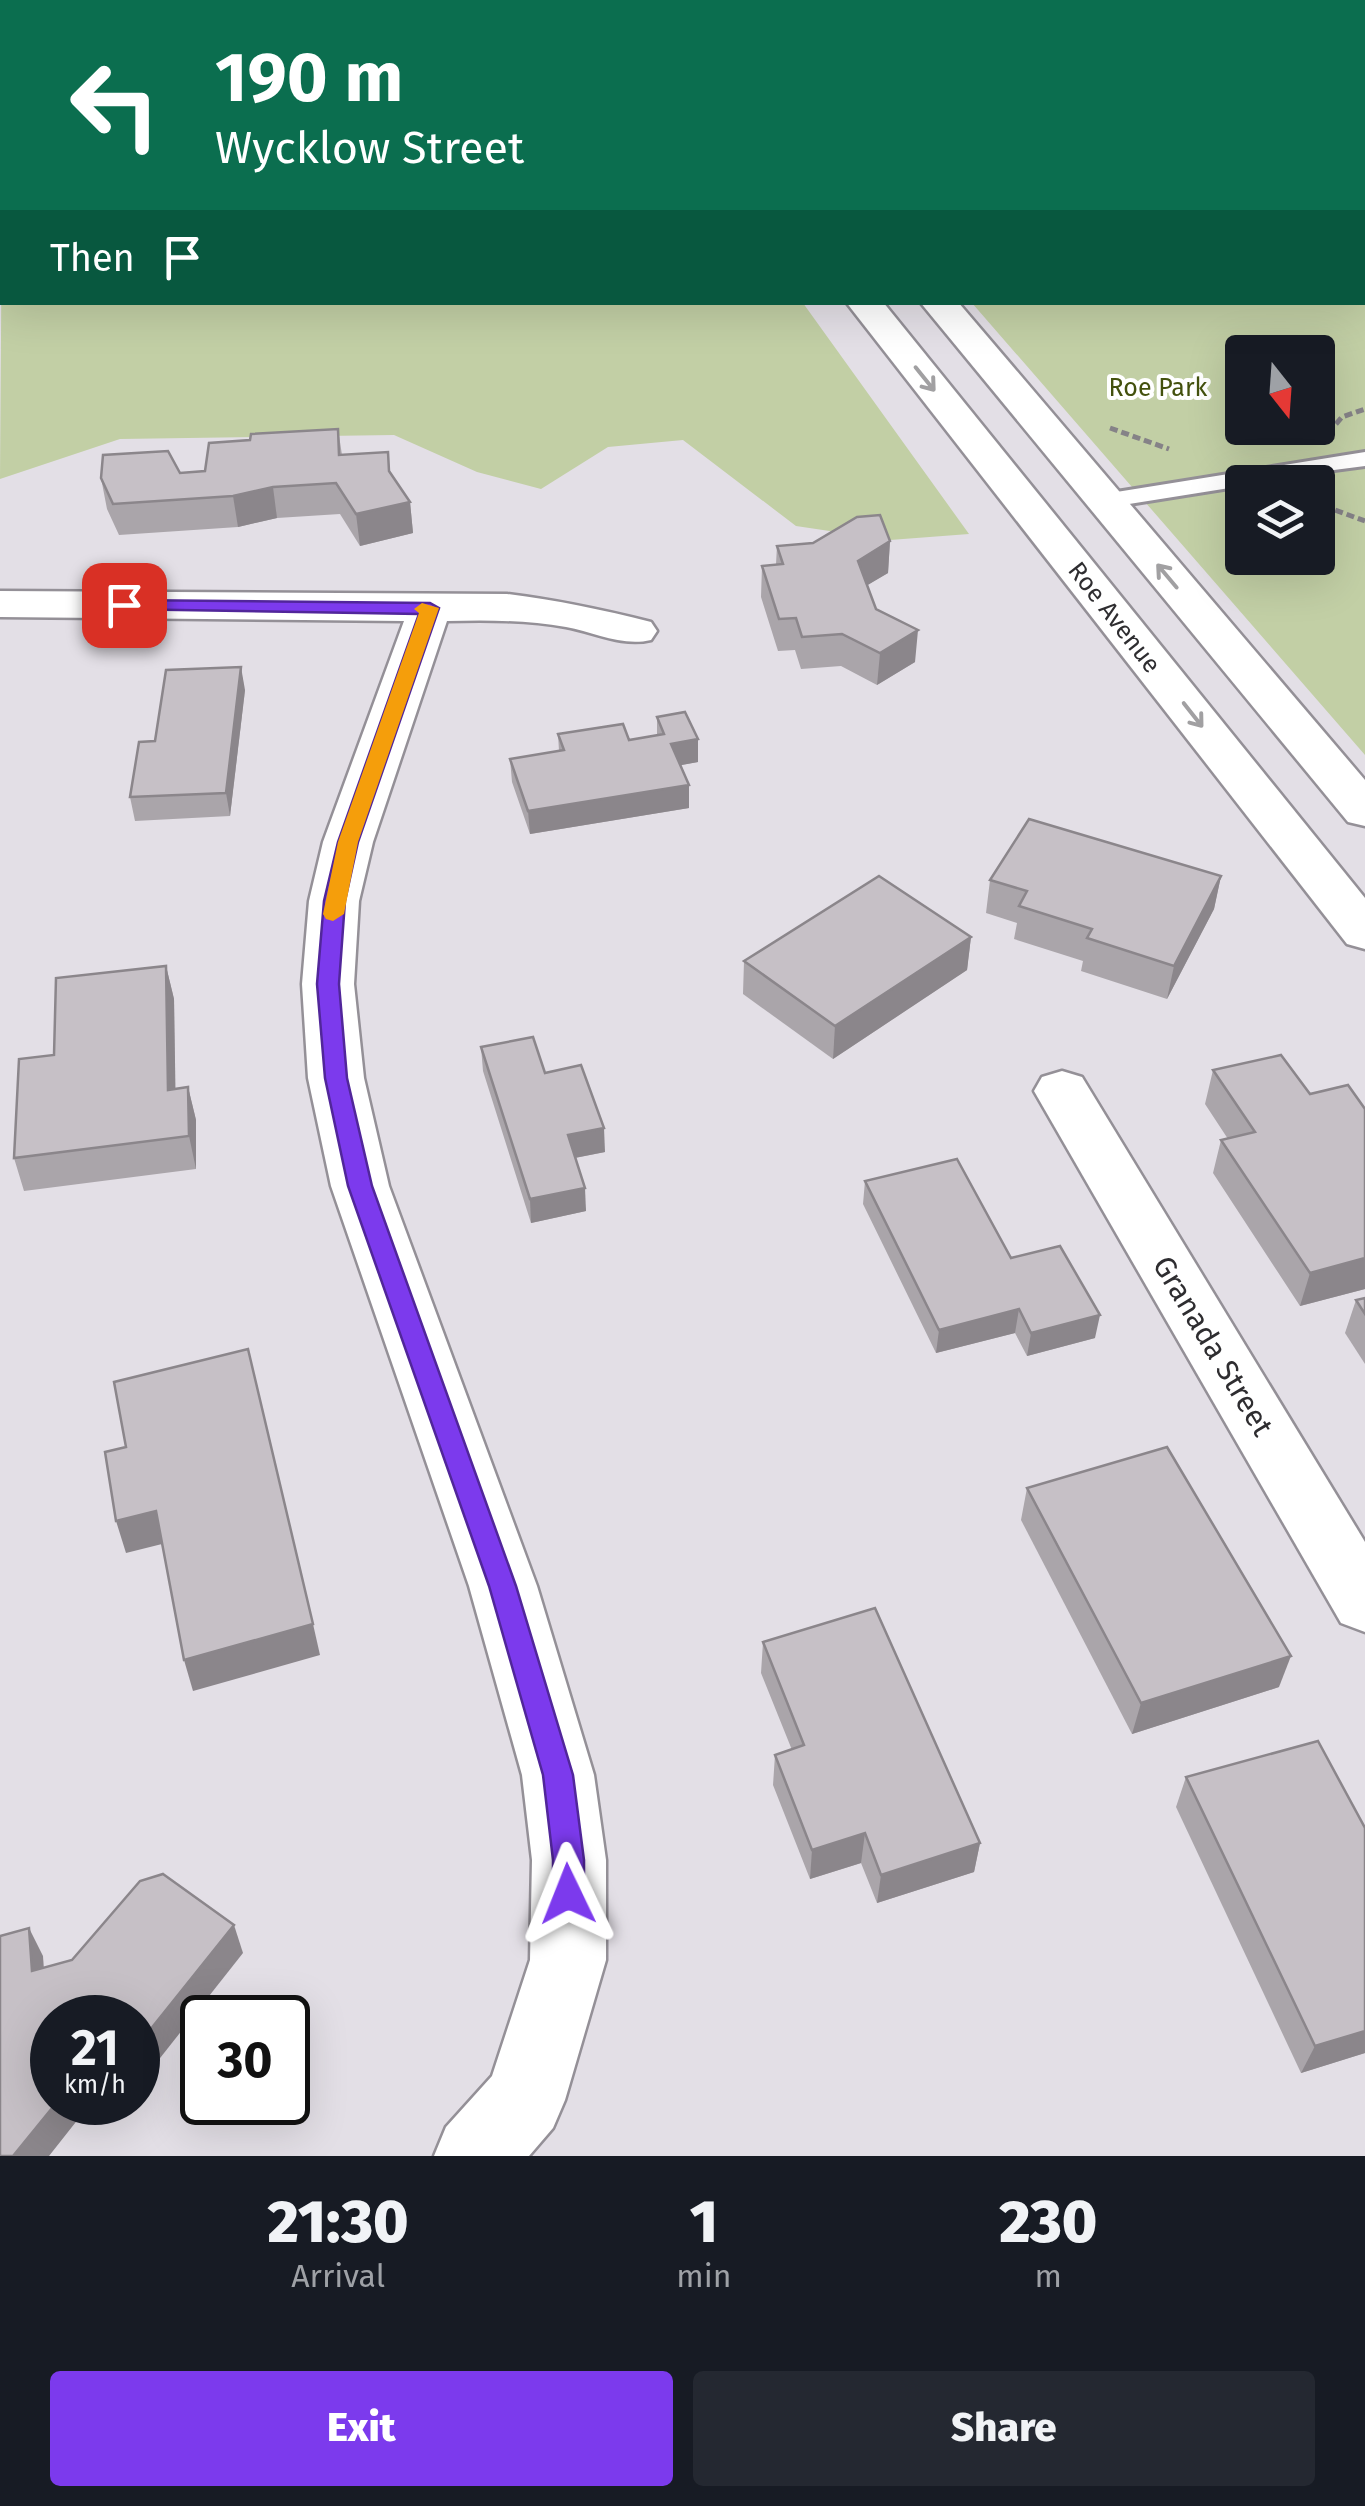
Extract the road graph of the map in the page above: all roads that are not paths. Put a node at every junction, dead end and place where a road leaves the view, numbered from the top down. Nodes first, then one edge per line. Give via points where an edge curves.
1 (866, 305) edge
2 (940, 305) edge
3 (1365, 460) edge
4 (1104, 502) junction
5 (1025, 504) junction
6 (0, 604) edge
7 (430, 608) junction
8 (635, 631) dead end
9 (1365, 812) edge
10 (1365, 932) edge
11 (1062, 1090) dead end
12 (1365, 1602) edge
13 (475, 2156) edge

1 -> 5 street, Roe Avenue
2 - 4 street
3 - 4 lane
4 - 5 street
9 -> 4 street
5 -> 10 street, Roe Avenue
6 - 7 street
7 - 8 street via 508,607
7 - 13 street via 348,842 334,901 328,984 336,1078 360,1186 502,1586 558,1775 569,1860 568,1960 525,2100
11 - 12 street, Granada Street

